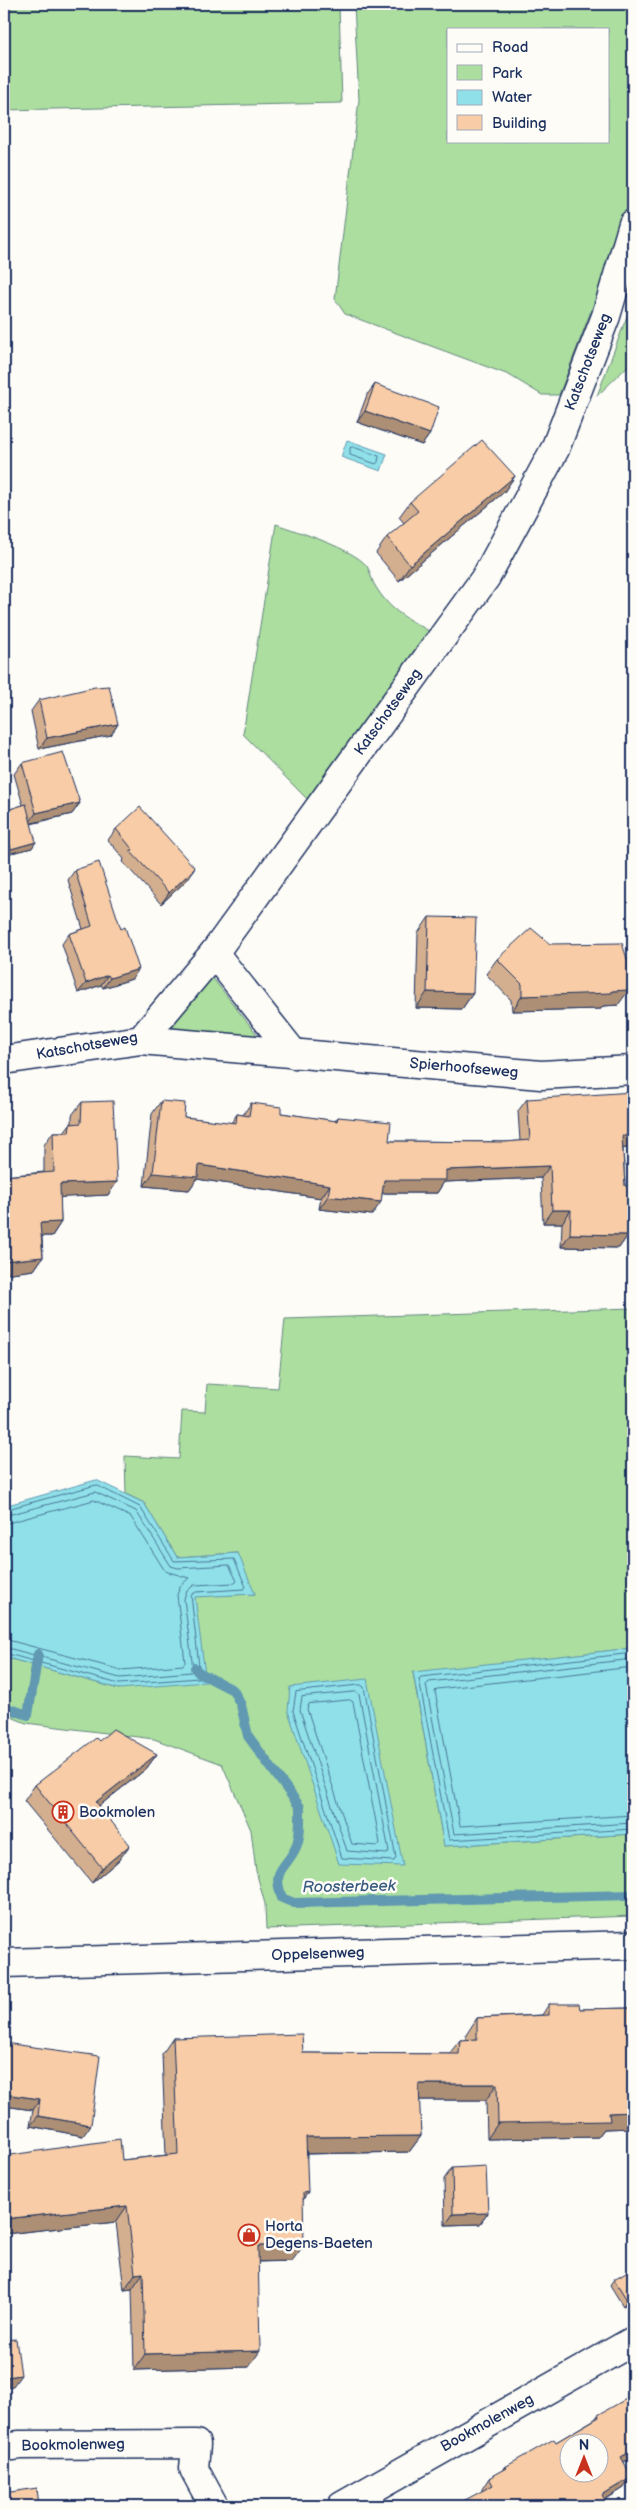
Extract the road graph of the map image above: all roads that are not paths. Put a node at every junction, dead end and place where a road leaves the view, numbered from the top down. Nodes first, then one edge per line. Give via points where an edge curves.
1 (633, 224) edge
2 (214, 953) junction
3 (141, 1040) junction
4 (294, 1054) junction
5 (4, 1060) edge
6 (633, 1070) edge
7 (633, 1945) edge
8 (4, 1963) edge
9 (633, 2341) edge
10 (4, 2447) edge
11 (214, 2506) edge
12 (342, 2506) edge

1 - 2 street, Katschotseweg via 606,316 555,449 486,577
2 - 3 street, Katschotseweg
2 - 4 street
3 - 4 street, Spierhoofseweg
3 - 5 street, Katschotseweg
4 - 6 street, Spierhoofseweg via 541,1074
7 - 8 street, Oppelsenweg
9 - 12 street, Bookmolenweg
10 - 11 street, Bookmolenweg via 196,2444 194,2469

